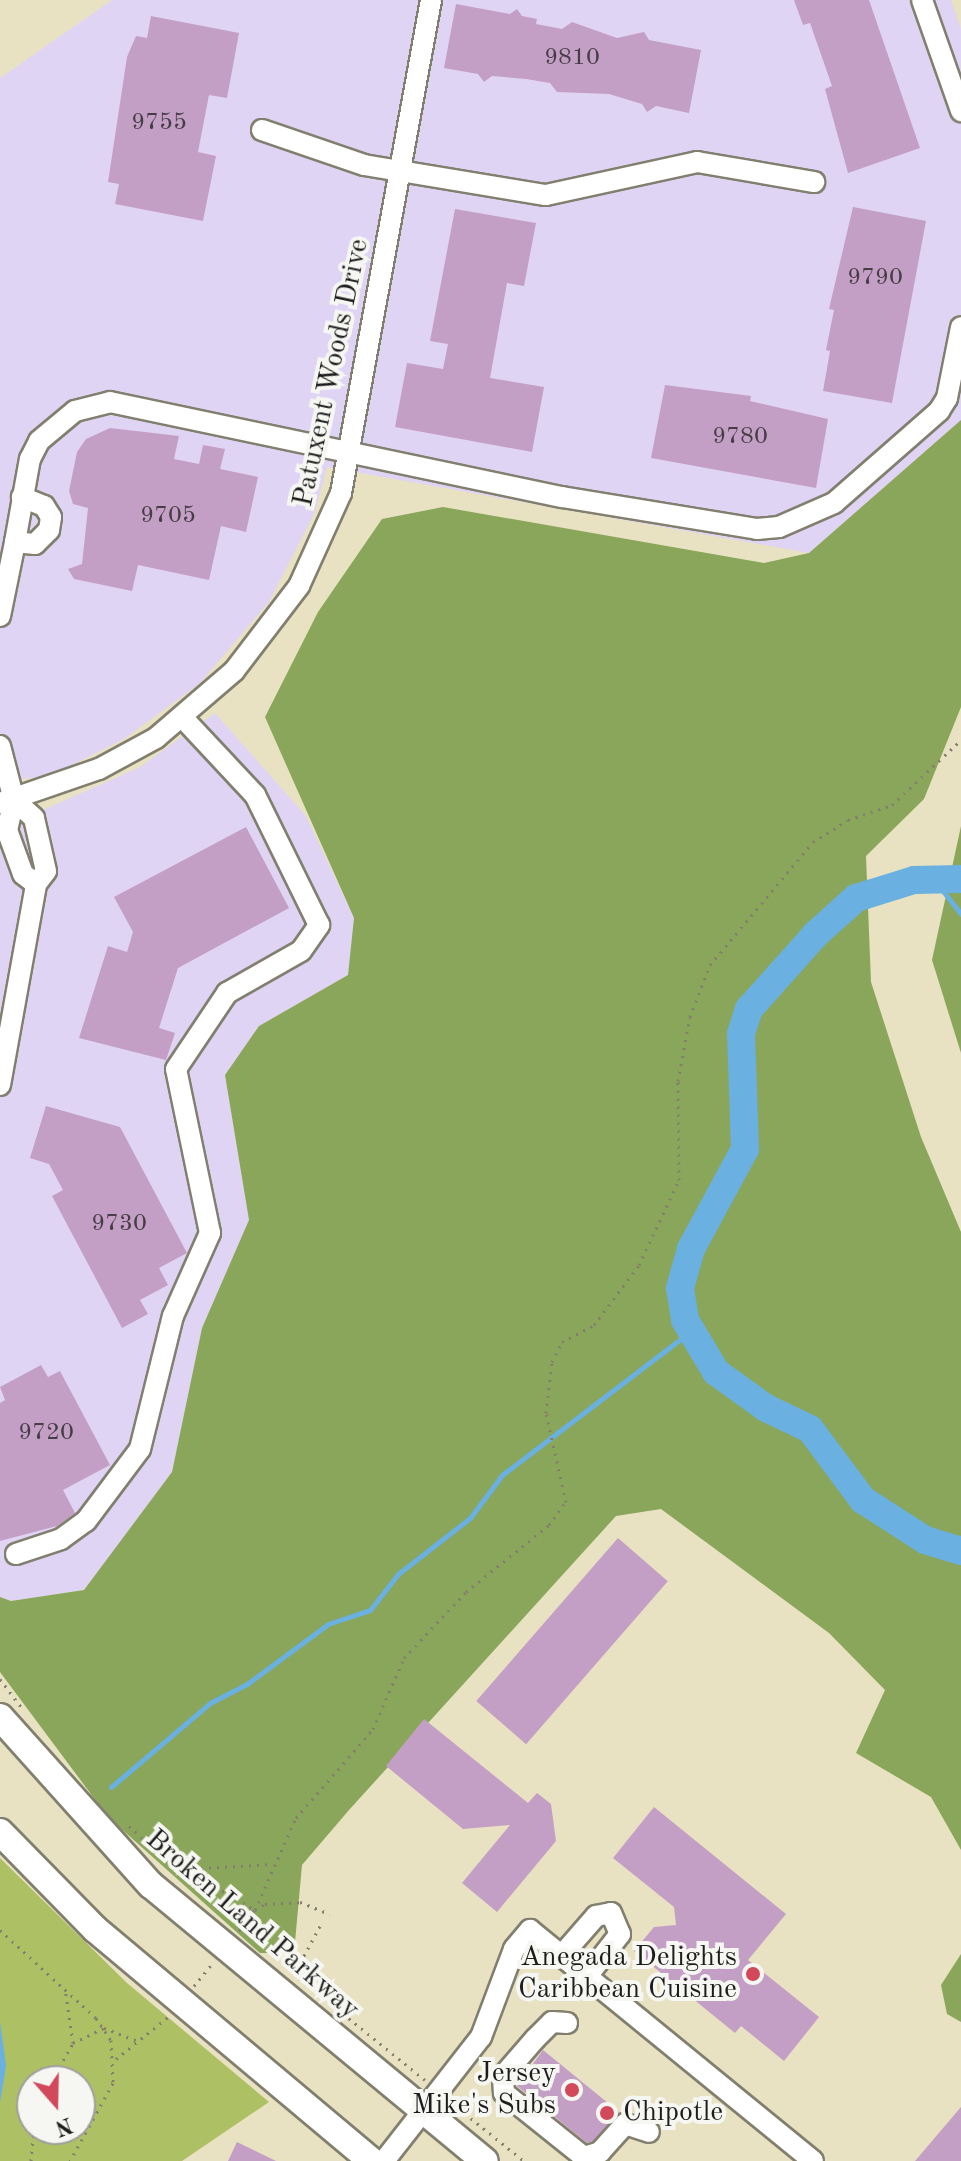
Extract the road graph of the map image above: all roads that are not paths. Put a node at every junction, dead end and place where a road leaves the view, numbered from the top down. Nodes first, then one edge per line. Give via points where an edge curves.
1 (431, 0) edge
2 (922, 0) edge
3 (961, 111) edge
4 (262, 130) dead end
5 (401, 170) junction
6 (814, 182) dead end
7 (961, 327) edge
8 (350, 455) junction
9 (22, 497) junction
10 (15, 542) junction
11 (0, 616) edge
12 (183, 718) junction
13 (0, 746) edge
14 (7, 802) edge
15 (0, 1085) edge
16 (16, 1554) dead end
17 (0, 1717) edge
18 (0, 1832) edge
19 (562, 1955) junction
20 (588, 1975) junction
21 (567, 2023) dead end
22 (424, 2110) junction
23 (649, 2132) dead end
24 (371, 2161) edge
25 (384, 2161) edge
26 (485, 2161) edge
27 (813, 2161) edge

1 - 5 street, Patuxent Woods Drive
2 - 3 street
4 - 5 street via 364,165
5 - 6 street via 546,195 697,162
5 - 8 street, Patuxent Woods Drive
7 - 8 street via 947,398 939,411 834,503 779,527 757,529 562,497
8 - 9 street via 110,402 75,411 46,432 30,459
8 - 12 street, Patuxent Woods Drive via 332,518 299,586 234,671
9 - 10 street
9 - 10 street via 44,506 50,524 35,544
10 - 11 street
12 - 14 street, Patuxent Woods Drive via 99,769
12 - 16 street via 255,795 319,925 301,951 227,993 176,1069 210,1233 173,1316 140,1449 86,1521 61,1539
13 - 14 street
14 - 15 street via 34,818 46,871 36,884
17 - 22 main road, Broken Land Parkway via 151,1885
18 - 24 main road via 95,1929
19 - 20 street
19 - 20 street via 596,1916 611,1913 620,1934
19 - 22 street via 530,1930 514,1949 481,2037
20 - 27 street
21 - 23 street via 552,2022 535,2039 503,2076 504,2093 584,2157 600,2152 625,2124
22 - 25 street
22 - 26 main road, Broken Land Parkway

